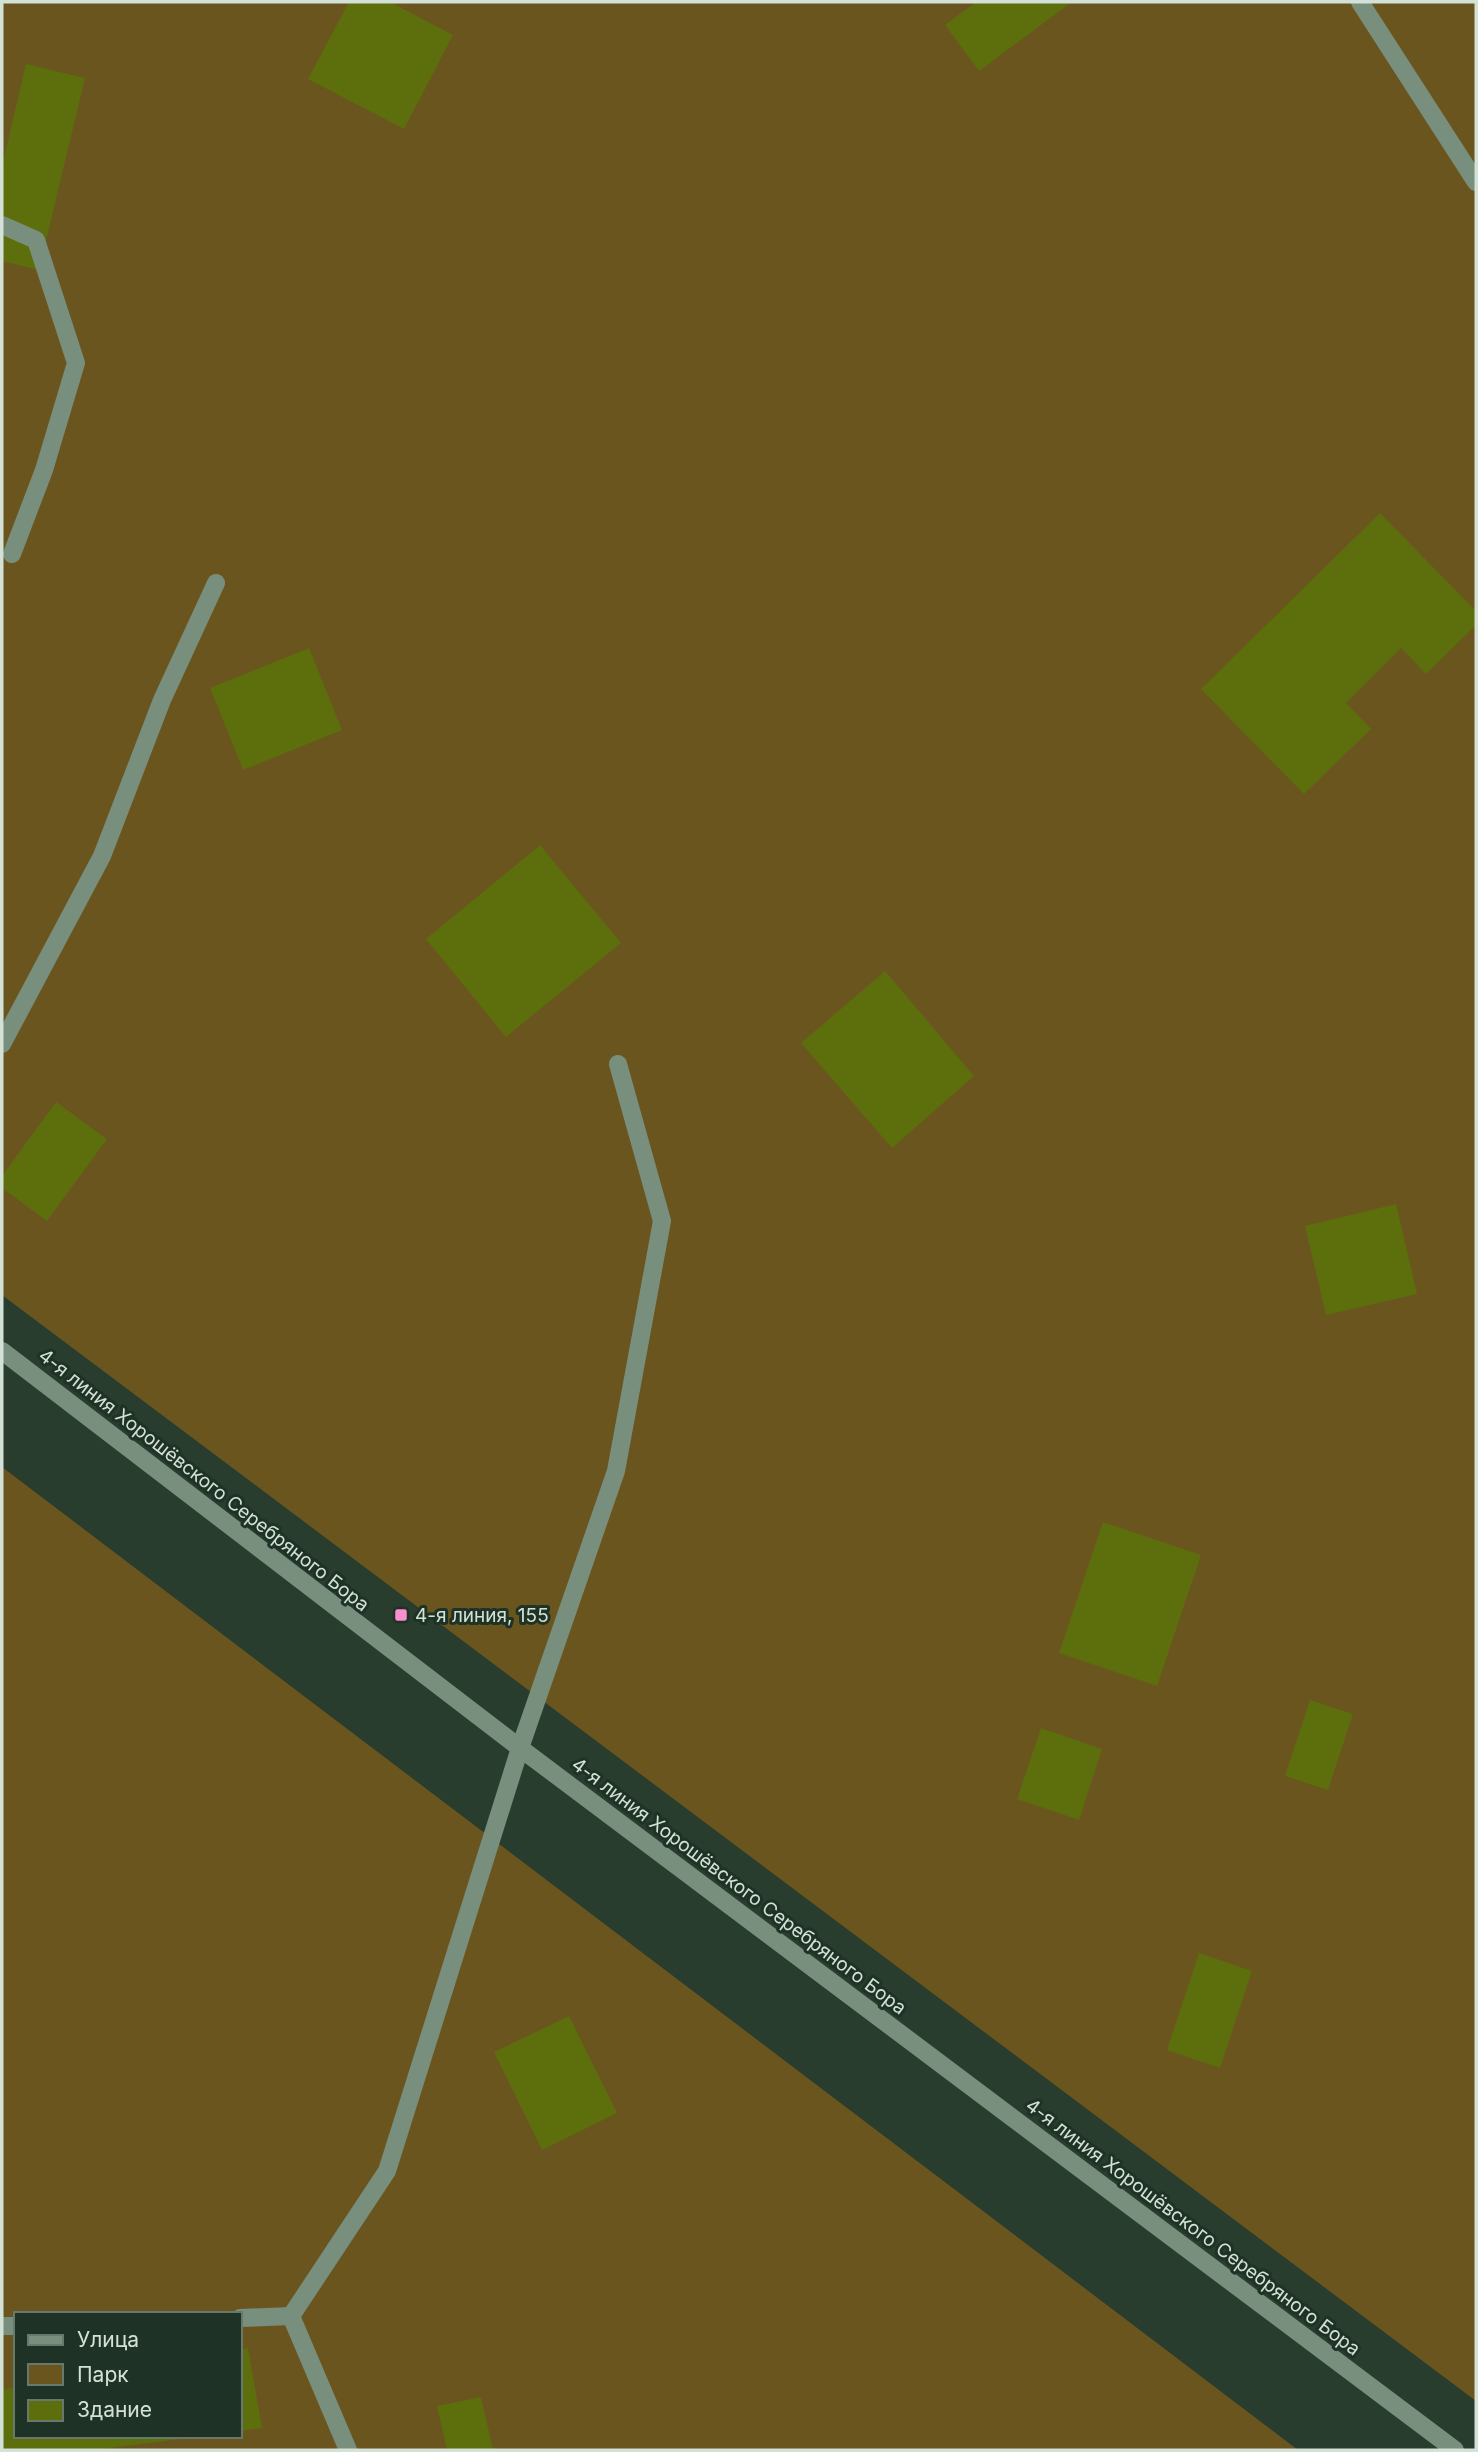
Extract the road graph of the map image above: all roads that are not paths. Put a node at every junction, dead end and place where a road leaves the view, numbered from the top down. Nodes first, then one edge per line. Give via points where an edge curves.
1 (1360, 2) edge
2 (1476, 182) edge
3 (2, 225) edge
4 (12, 554) dead end
5 (216, 583) dead end
6 (2, 1044) edge
7 (618, 1064) dead end
8 (2, 1350) edge
9 (520, 1748) junction
10 (290, 2316) junction
11 (242, 2318) edge
12 (348, 2450) edge
13 (1455, 2450) edge

1 - 2 street
3 - 4 street via 36,240 76,363 44,470
5 - 6 street via 162,700 102,856
7 - 9 street via 662,1221 616,1471
8 - 9 street, 4-я линия Хорошёвского Серебряного Бора
9 - 10 street via 387,2171
9 - 13 street, 4-я линия Хорошёвского Серебряного Бора
10 - 11 street
10 - 12 street

